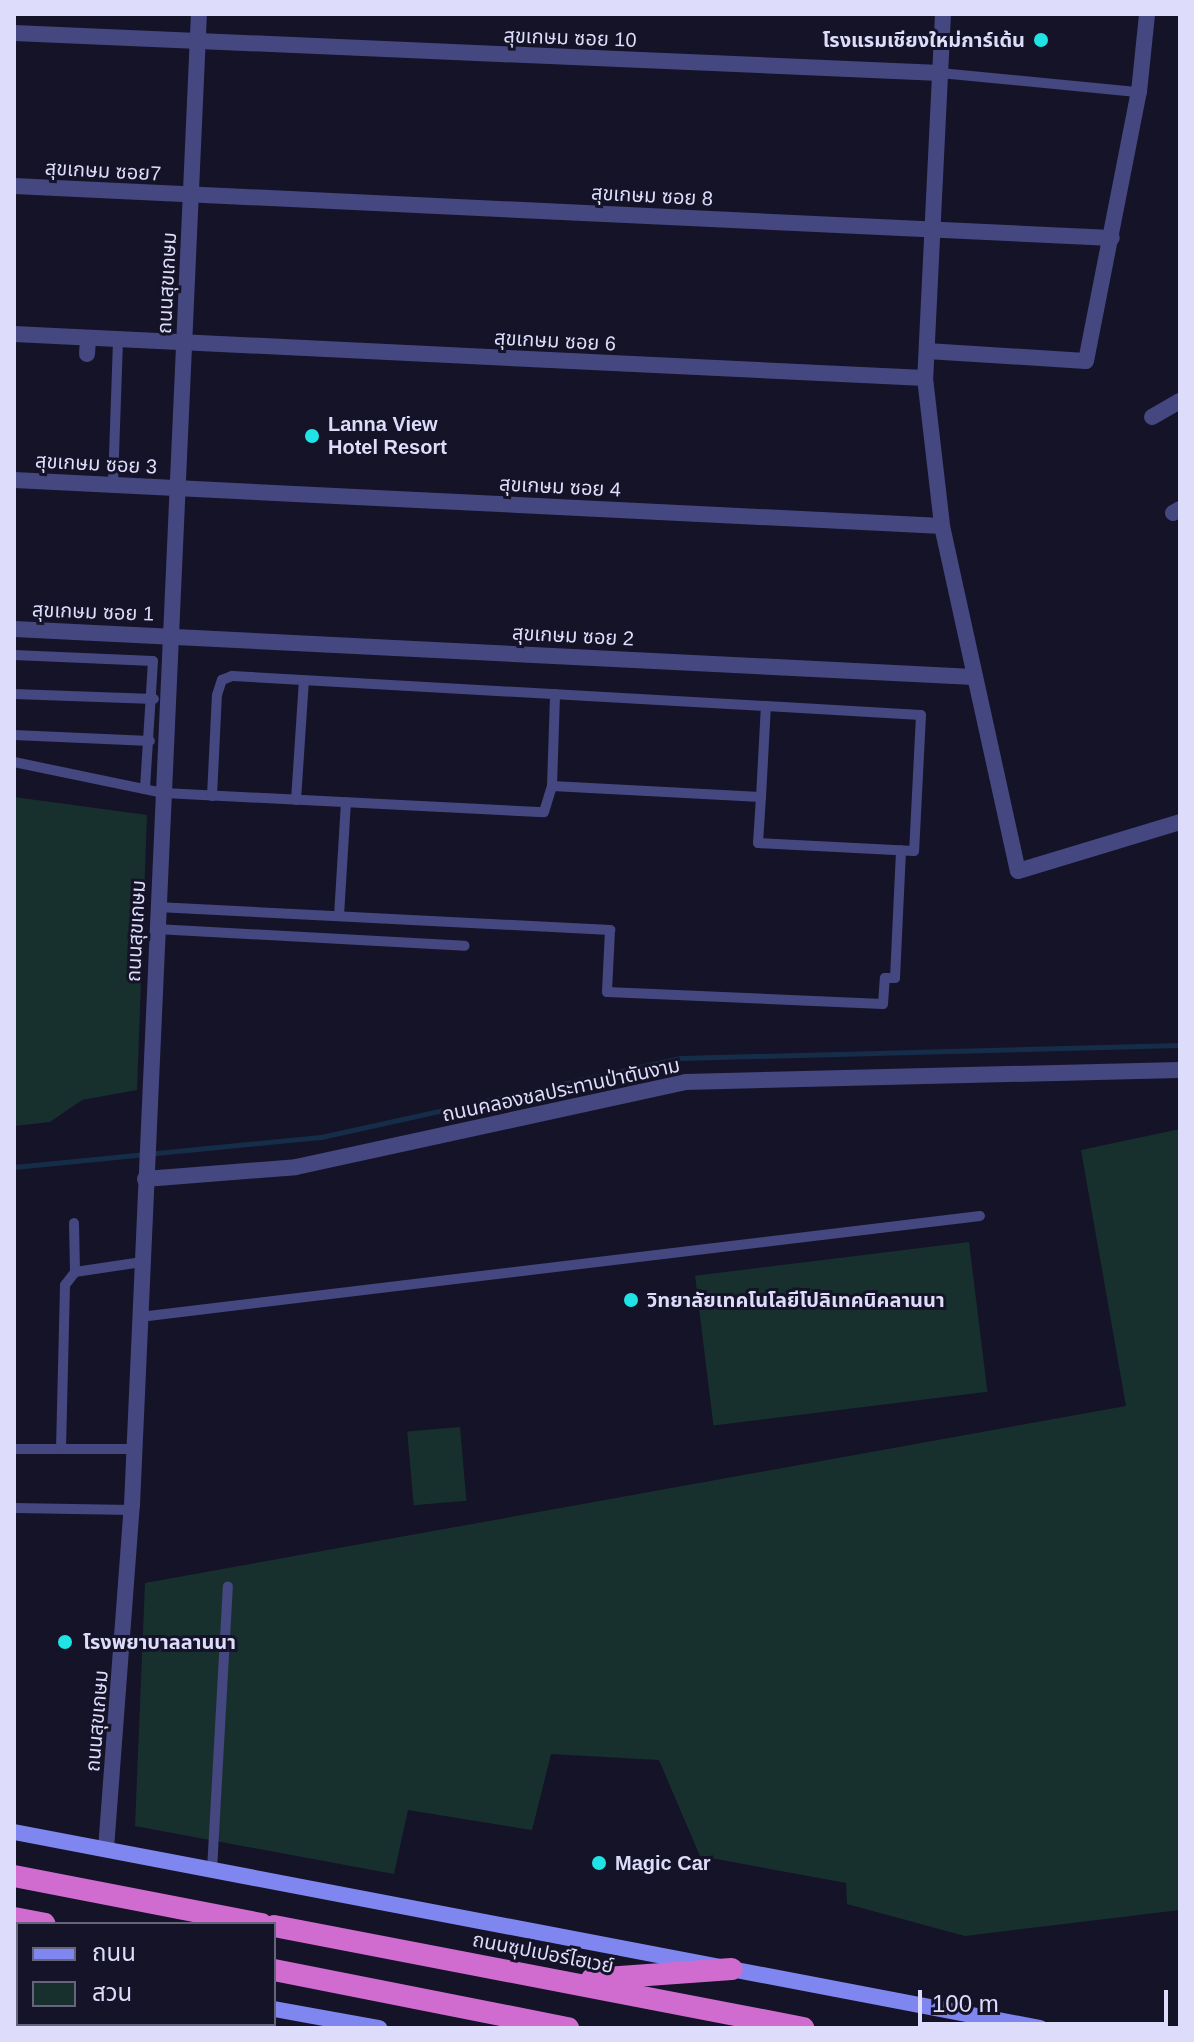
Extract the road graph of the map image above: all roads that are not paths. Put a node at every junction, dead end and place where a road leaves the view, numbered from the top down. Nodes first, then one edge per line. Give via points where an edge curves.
1 (199, 14) edge
2 (943, 14) edge
3 (1147, 14) edge
4 (14, 33) edge
5 (198, 43) junction
6 (940, 73) junction
7 (1139, 92) junction
8 (14, 186) edge
9 (191, 195) junction
10 (932, 229) junction
11 (1112, 238) junction
12 (14, 334) edge
13 (118, 339) junction
14 (184, 343) junction
15 (927, 351) junction
16 (925, 378) junction
17 (1180, 401) edge
18 (1152, 417) dead end
19 (14, 480) edge
20 (113, 484) junction
21 (177, 487) junction
22 (942, 526) junction
23 (14, 629) edge
24 (170, 636) junction
25 (14, 655) edge
26 (974, 677) junction
27 (304, 680) junction
28 (14, 694) edge
29 (555, 694) junction
30 (154, 699) junction
31 (766, 706) junction
32 (14, 735) edge
33 (150, 741) junction
34 (14, 762) edge
35 (552, 786) junction
36 (145, 789) junction
37 (164, 793) junction
38 (212, 796) junction
39 (761, 797) junction
40 (296, 800) junction
41 (346, 802) junction
42 (1180, 822) edge
43 (901, 850) junction
44 (157, 907) junction
45 (339, 916) junction
46 (156, 929) junction
47 (465, 946) dead end
48 (1180, 1070) edge
49 (145, 1179) junction
50 (980, 1216) dead end
51 (74, 1223) dead end
52 (142, 1262) junction
53 (75, 1272) junction
54 (140, 1317) junction
55 (14, 1449) edge
56 (61, 1449) junction
57 (135, 1449) junction
58 (14, 1508) edge
59 (132, 1510) junction
60 (228, 1586) dead end
61 (14, 1832) edge
62 (106, 1849) junction
63 (212, 1870) junction
64 (14, 1876) edge
65 (14, 1918) edge
66 (34, 1922) edge
67 (251, 1922) edge
68 (276, 1926) edge
69 (732, 1969) junction
70 (276, 1970) edge
71 (563, 1982) junction
72 (276, 2009) edge
73 (379, 2028) edge
74 (568, 2028) edge
75 (803, 2028) edge
76 (1040, 2028) edge

1 - 5 street, ถนนสุขเกษม
2 - 6 street
3 - 7 street
4 - 5 street, สุขเกษม ซอย 10
5 - 6 street, สุขเกษม ซอย 10
5 - 9 street, ถนนสุขเกษม
6 - 7 lane
6 - 10 street
7 - 11 street
8 - 9 street, สุขเกษม ซอย7
9 - 10 street, สุขเกษม ซอย 8
9 - 14 street, ถนนสุขเกษม
10 - 11 street, สุขเกษม ซอย 8
10 - 15 street
11 - 15 street via 1086,361
12 - 13 street, สุขเกษม ซอย 6 via 88,346
13 - 14 street, สุขเกษม ซอย 6
13 - 20 lane
14 - 16 street, สุขเกษม ซอย 6
14 - 21 street, ถนนสุขเกษม
15 - 16 street
16 - 22 street
17 - 18 street
19 - 20 street, สุขเกษม ซอย 3
20 - 21 street, สุขเกษม ซอย 3
21 - 22 street, สุขเกษม ซอย 4
21 - 24 street, ถนนสุขเกษม
22 - 26 street
23 - 24 street, สุขเกษม ซอย 1
24 - 26 street, สุขเกษม ซอย 2
24 - 37 street, ถนนสุขเกษม
25 - 30 lane via 153,661
26 - 42 street via 1018,871
27 - 29 lane
27 - 38 lane via 222,680
27 - 40 lane
28 - 30 lane
29 - 31 lane
29 - 35 lane
30 - 33 lane
31 - 39 lane
31 - 43 lane via 921,715 914,851
32 - 33 lane
33 - 36 lane
34 - 36 lane
35 - 39 lane
35 - 41 lane via 544,812
36 - 37 lane
37 - 38 lane
37 - 44 street, ถนนสุขเกษม
38 - 40 lane
39 - 43 lane via 758,843
40 - 41 lane
41 - 45 lane
43 - 45 lane via 895,978 885,978 883,1004 607,992 610,930
44 - 45 lane
44 - 46 street, ถนนสุขเกษม
46 - 47 lane
46 - 49 street, ถนนสุขเกษม
48 - 49 street, ถนนคลองชลประทานป่าตันงาม via 685,1082 296,1167
49 - 52 street, ถนนสุขเกษม
50 - 54 lane
51 - 53 lane
52 - 53 lane
52 - 54 street, ถนนสุขเกษม
53 - 56 lane via 65,1285
54 - 57 street, ถนนสุขเกษม
55 - 56 lane
56 - 57 lane
57 - 59 street, ถนนสุขเกษม
58 - 59 lane
59 - 62 street, ถนนสุขเกษม
60 - 63 lane
61 - 62 main road
62 - 63 main road
63 - 69 main road
64 - 67 highway
65 - 66 highway
68 - 71 highway, ถนนซุปเปอร์ไฮเวย์
69 - 71 highway
69 - 76 main road
70 - 74 highway
71 - 75 highway, ถนนซุปเปอร์ไฮเวย์
72 - 73 main road

